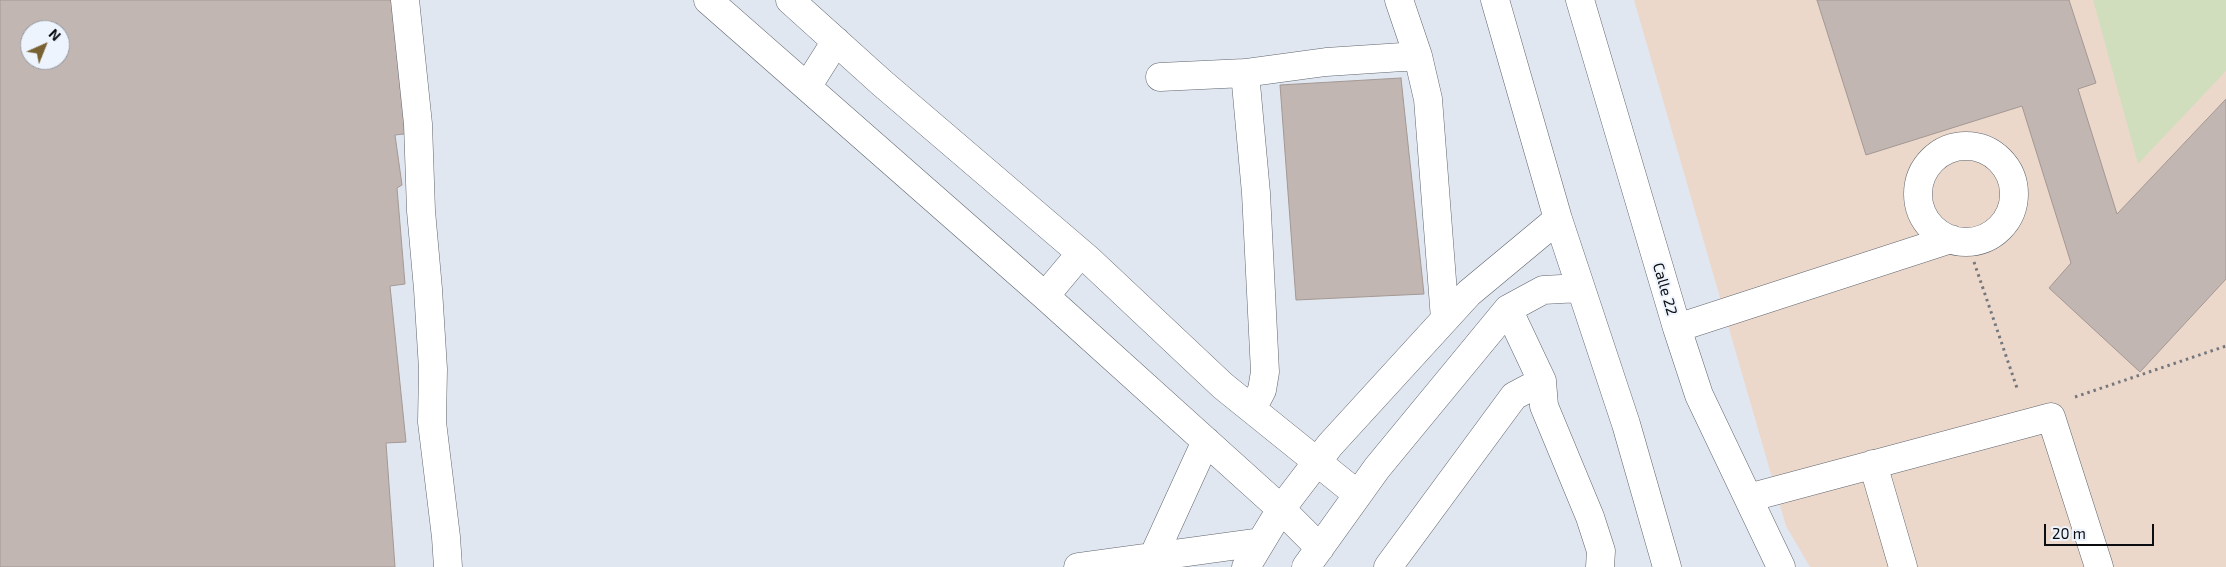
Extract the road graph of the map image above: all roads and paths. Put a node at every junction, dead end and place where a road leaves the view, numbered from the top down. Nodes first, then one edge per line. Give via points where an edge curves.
1 (405, 0) edge
2 (708, 0) edge
3 (790, 0) edge
4 (1399, 0) edge
5 (1495, 0) edge
6 (1580, 0) edge
7 (836, 41) junction
8 (1418, 56) junction
9 (1245, 73) junction
10 (1160, 77) dead end
11 (807, 87) junction
12 (1558, 219) junction
13 (1959, 240) joint
14 (1081, 253) junction
15 (1580, 288) junction
16 (1046, 296) junction
17 (1508, 309) junction
18 (1445, 318) junction
19 (1677, 328) junction
20 (2226, 346) edge
21 (1542, 381) junction
22 (2071, 398) dead end
23 (1252, 408) junction
24 (2029, 423) junction
25 (1206, 441) junction
26 (1316, 462) junction
27 (1873, 464) junction
28 (1358, 494) junction
29 (1748, 498) junction
30 (1280, 508) junction
31 (1261, 542) junction
32 (1153, 557) junction
33 (1313, 557) edge
34 (448, 567) edge
35 (1078, 567) edge
36 (1246, 567) edge
37 (1388, 567) edge
38 (1600, 567) edge
39 (1667, 567) edge
40 (1781, 567) edge
41 (1904, 567) edge
42 (2099, 567) edge

1 - 34 street via 418,124 420,210 433,369 432,422
2 - 11 street
3 - 7 street
4 - 8 street
5 - 12 street
6 - 19 street, Calle 22
7 - 11 street
7 - 14 street
8 - 9 street via 1326,62
8 - 18 street via 1428,99
9 - 10 street
9 - 23 street via 1262,281 1265,372 1262,390
11 - 16 street
12 - 15 street
12 - 18 street via 1469,293
13 - 19 street
13 - 24 path
14 - 16 street
14 - 23 street via 1224,386
15 - 17 street via 1543,290
15 - 39 street via 1626,424
16 - 25 street
17 - 21 street
17 - 28 street
18 - 26 street
19 - 29 street, Calle 22 via 1699,395
20 - 22 path
21 - 37 street via 1514,396
21 - 38 street via 1544,406 1590,517 1600,551
23 - 26 street
24 - 27 street
24 - 42 street via 2051,417
25 - 30 street
25 - 32 street
26 - 28 street
26 - 30 street
27 - 29 street
27 - 41 street
28 - 33 street
29 - 40 street, Calle 22
30 - 31 street
30 - 33 street
31 - 32 street
31 - 36 street
32 - 35 street

